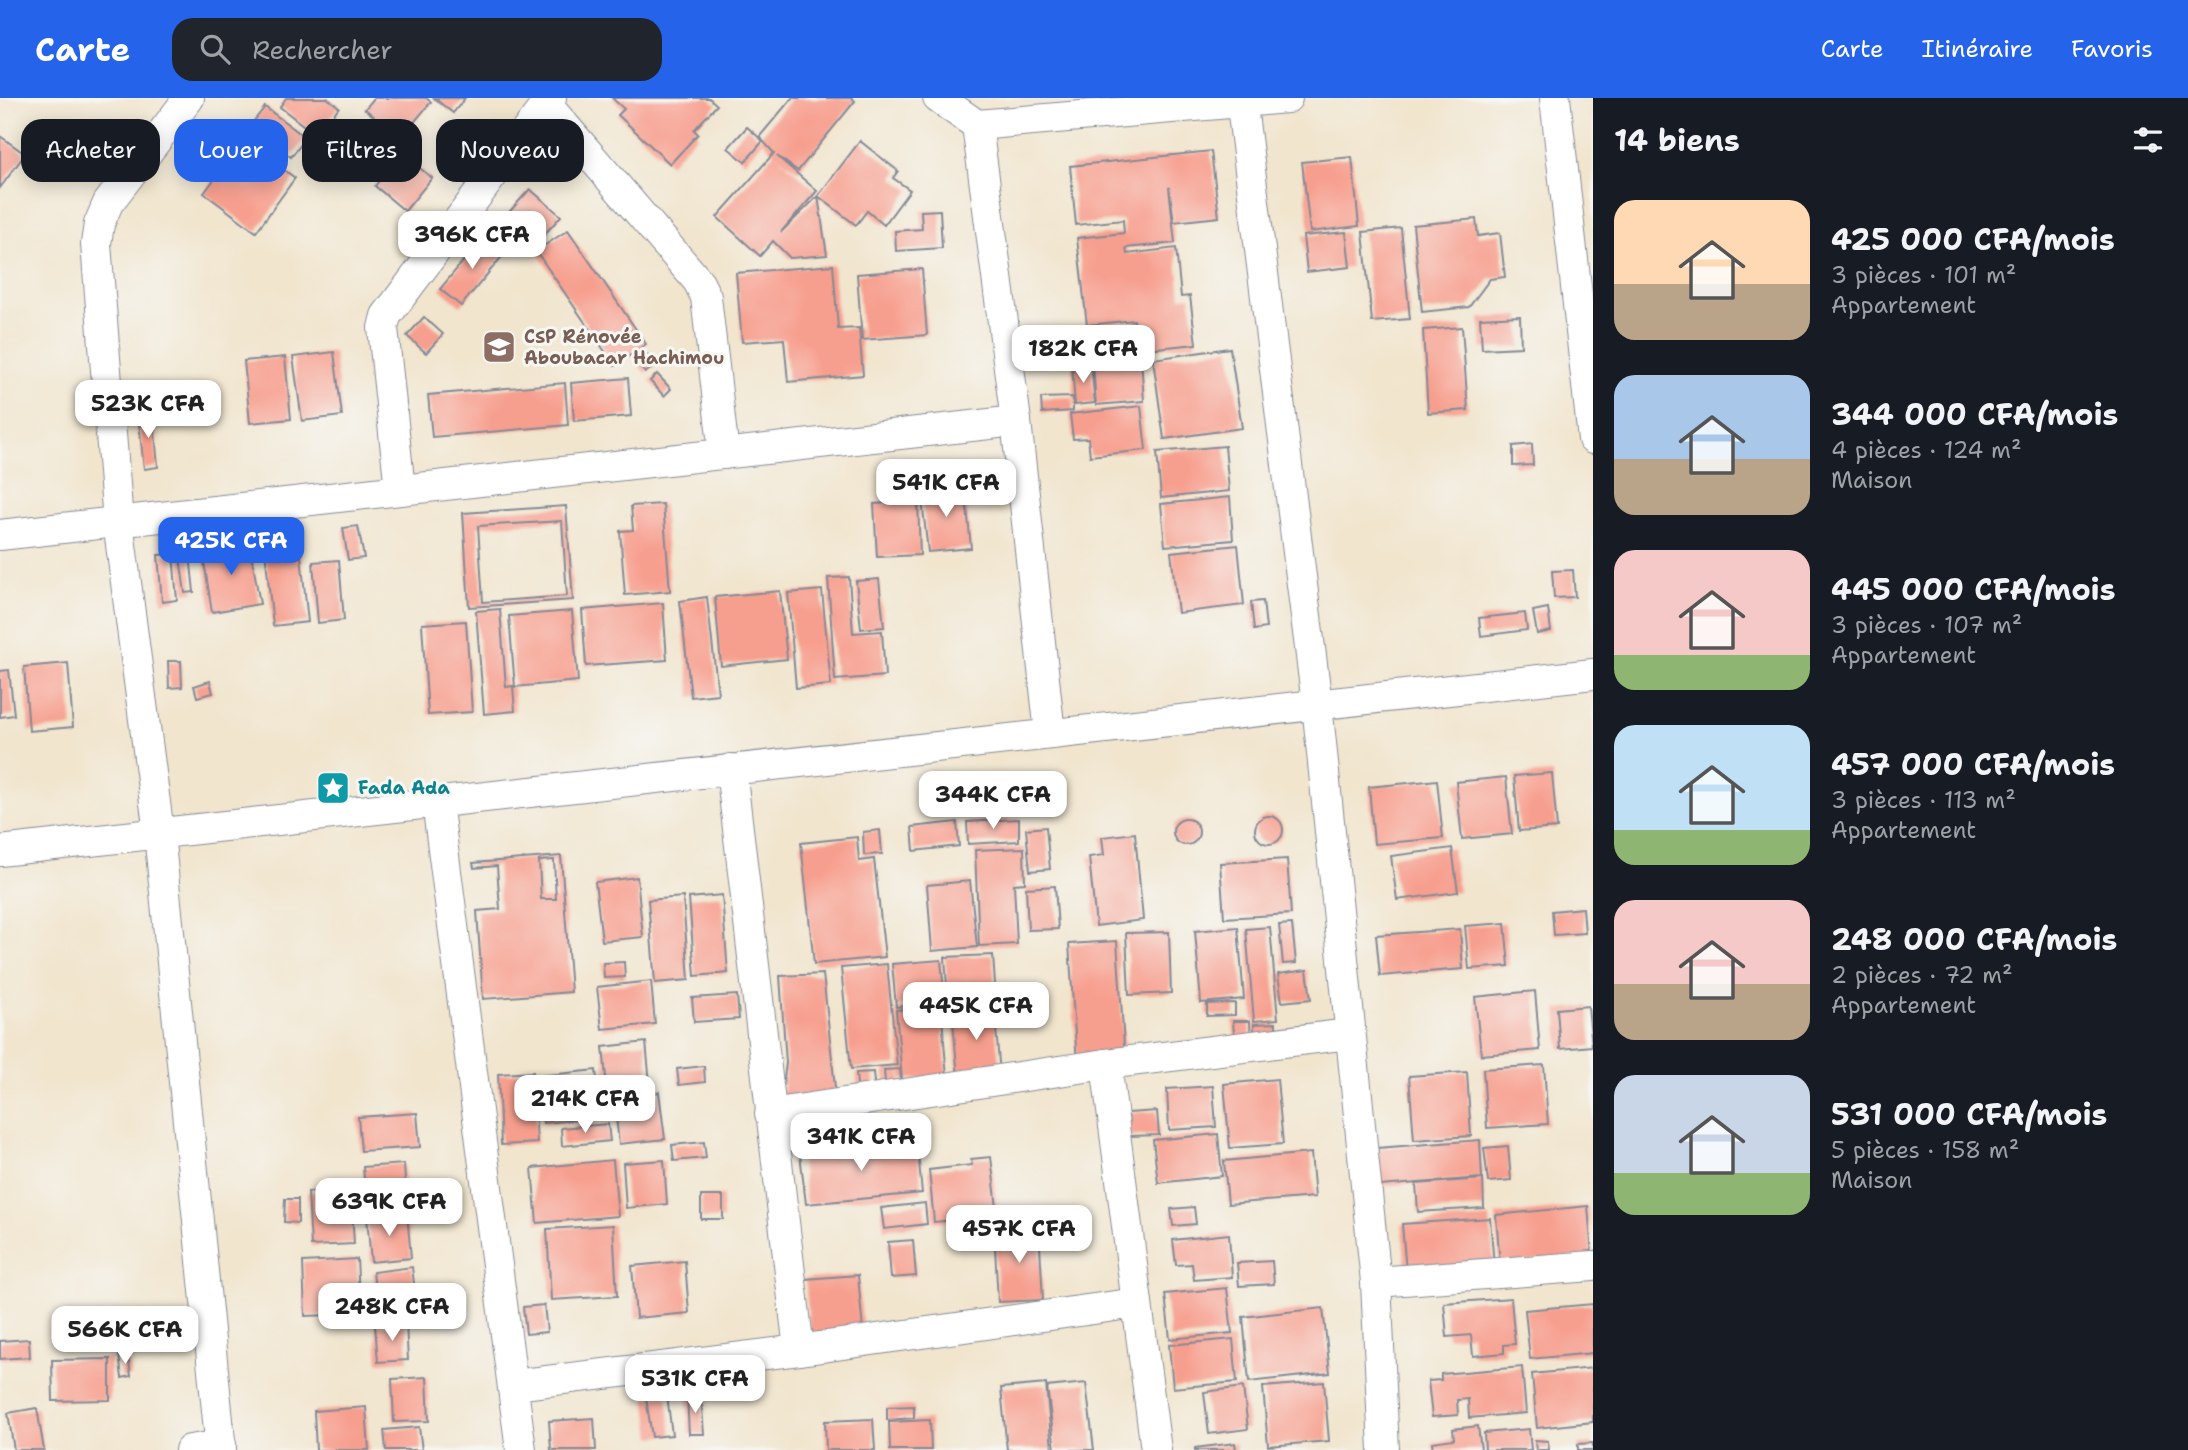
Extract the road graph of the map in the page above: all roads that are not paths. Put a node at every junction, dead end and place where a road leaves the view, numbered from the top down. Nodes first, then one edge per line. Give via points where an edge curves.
1 (189, 98) edge
2 (938, 98) edge
3 (1287, 98) edge
4 (1555, 98) edge
5 (549, 101) edge
6 (1242, 101) edge
7 (977, 125) junction
8 (1588, 351) edge
9 (1016, 421) junction
10 (1593, 439) edge
11 (724, 454) junction
12 (400, 490) junction
13 (118, 522) junction
14 (0, 535) edge
15 (1593, 674) edge
16 (1317, 704) junction
17 (1050, 734) junction
18 (732, 769) junction
19 (437, 802) junction
20 (159, 833) junction
21 (0, 850) edge
22 (1349, 1034) junction
23 (1105, 1064) junction
24 (770, 1114) junction
25 (1593, 1266) edge
26 (1376, 1282) junction
27 (1137, 1303) junction
28 (799, 1350) junction
29 (514, 1385) junction
30 (221, 1447) edge
31 (190, 1450) edge
32 (521, 1450) edge
33 (1156, 1450) edge
34 (1384, 1450) edge

1 - 13 street via 107,203 99,223 96,244
2 - 7 street
3 - 6 street
4 - 8 street
5 - 11 street via 702,289
5 - 12 street via 386,316 383,328
6 - 7 street
6 - 16 street
7 - 9 street
8 - 10 street
9 - 11 street
9 - 17 street
11 - 12 street
12 - 13 street
13 - 14 street
13 - 20 street
15 - 16 street
16 - 17 street
16 - 22 street
17 - 18 street
18 - 19 street
18 - 24 street
19 - 20 street
19 - 29 street
20 - 21 street
20 - 30 street
22 - 23 street
22 - 26 street
23 - 24 street
23 - 27 street
24 - 28 street
25 - 26 street
26 - 34 street
27 - 28 street
27 - 33 street
28 - 29 street
29 - 32 street
30 - 31 street

